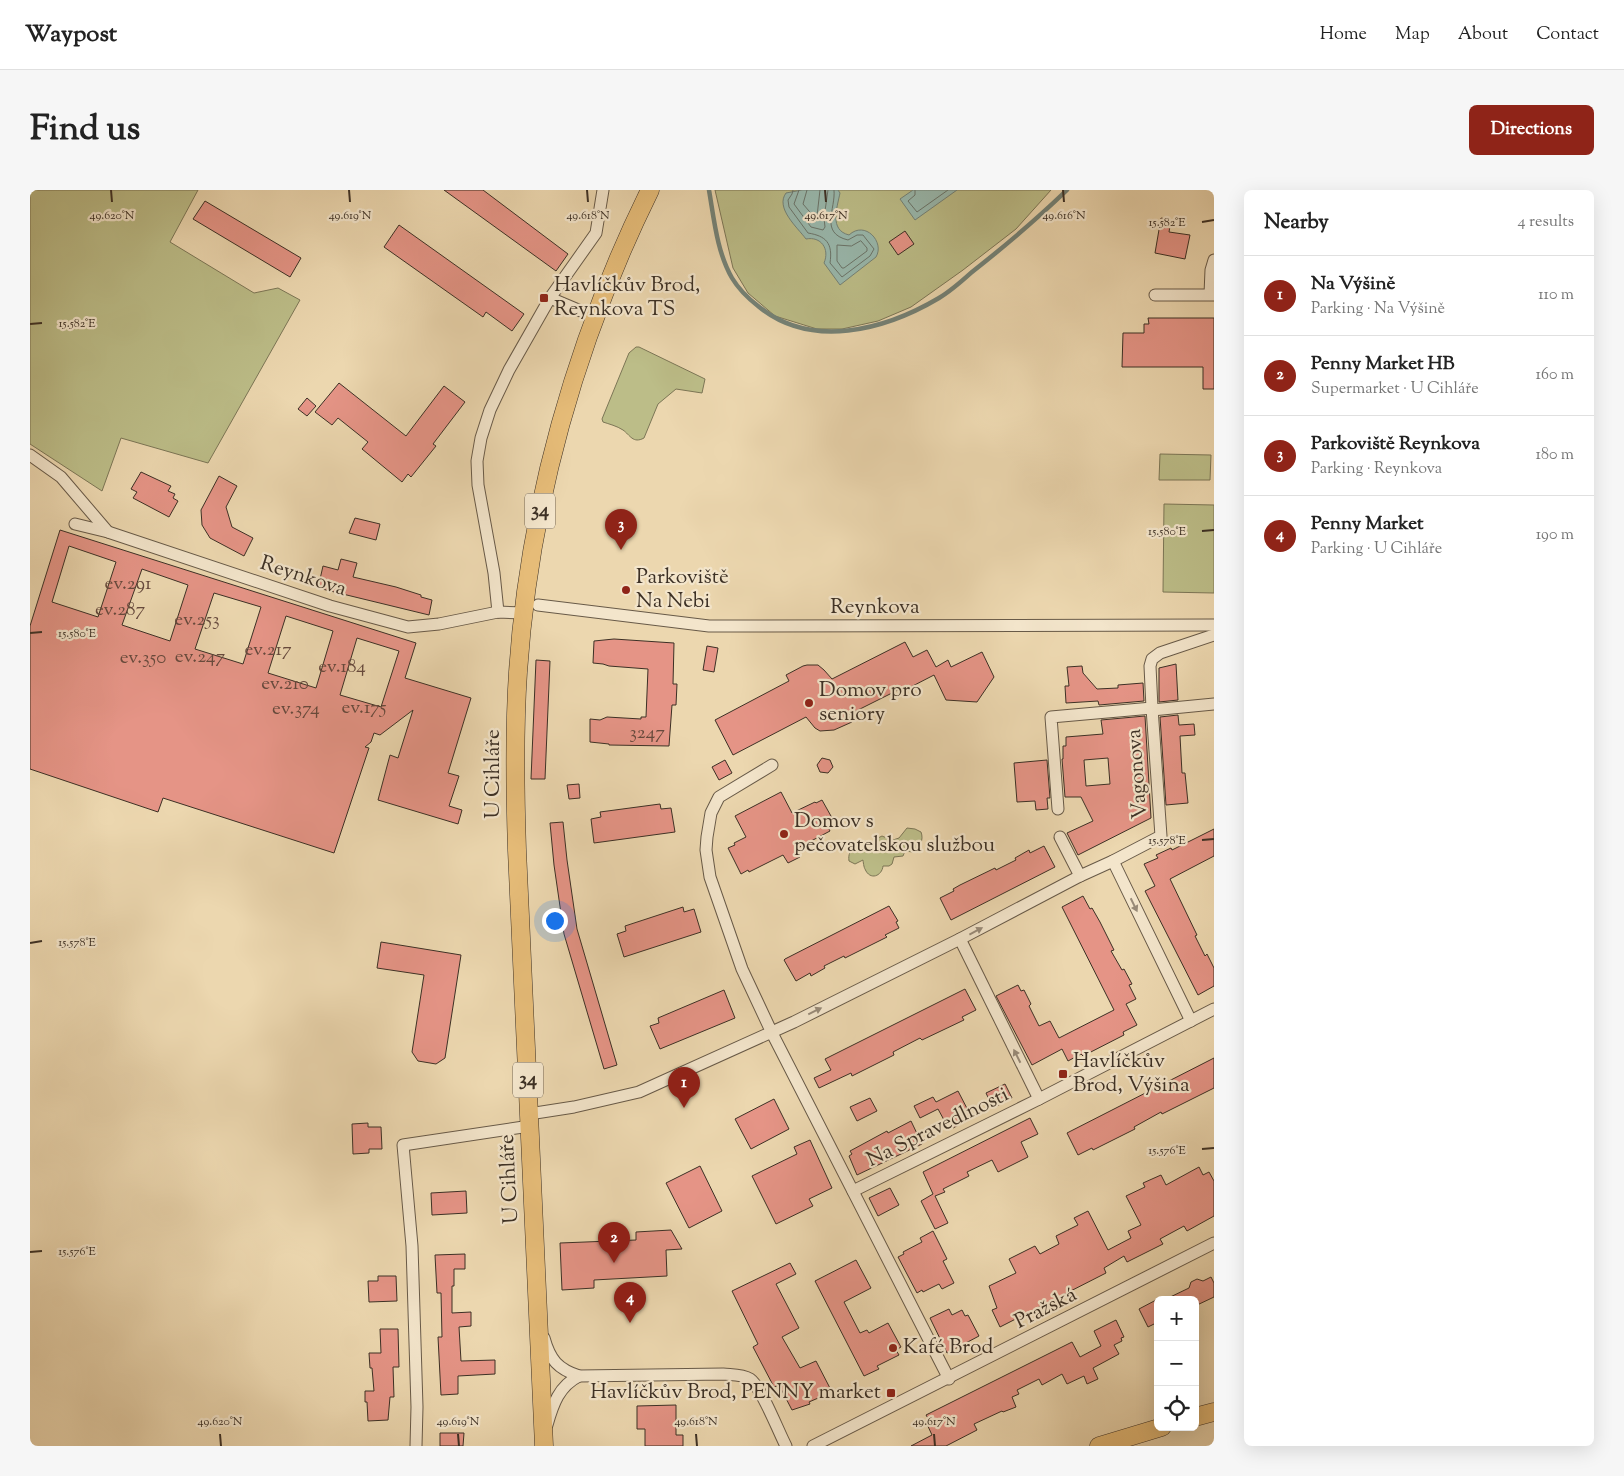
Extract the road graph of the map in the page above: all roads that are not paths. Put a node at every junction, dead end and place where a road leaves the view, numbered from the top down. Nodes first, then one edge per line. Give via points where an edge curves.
1 (603, 190) edge
2 (650, 190) edge
3 (1214, 260) edge
4 (1212, 294) edge
5 (1155, 295) dead end
6 (550, 298) junction
7 (595, 318) junction
8 (30, 455) edge
9 (75, 524) dead end
10 (108, 532) junction
11 (531, 609) junction
12 (498, 612) junction
13 (1214, 625) edge
14 (1214, 635) edge
15 (1214, 704) edge
16 (1152, 709) junction
17 (772, 765) dead end
18 (1058, 809) dead end
19 (1060, 837) dead end
20 (1113, 862) junction
21 (1080, 876) junction
22 (960, 940) junction
23 (1214, 1008) edge
24 (1191, 1021) junction
25 (772, 1033) junction
26 (1039, 1099) junction
27 (529, 1120) junction
28 (853, 1191) junction
29 (1214, 1244) edge
30 (538, 1311) junction
31 (579, 1376) junction
32 (948, 1379) junction
33 (1214, 1412) edge
34 (1199, 1416) edge
35 (1154, 1429) edge
36 (544, 1444) edge
37 (416, 1446) edge
38 (786, 1446) edge
39 (813, 1446) edge
40 (1098, 1446) edge

1 - 6 street via 596,233
2 - 7 main road, U Cihláře / 34
3 - 4 street
4 - 5 street
6 - 7 street
6 - 12 street via 498,391 478,451 478,485
7 - 11 main road, U Cihláře / 34 via 569,396 537,527
8 - 10 street via 61,477
9 - 10 street, Reynkova
10 - 12 street, Reynkova via 330,606 408,627
11 - 12 street, Reynkova
11 - 13 street, Reynkova via 710,626
11 - 27 main road, U Cihláře / 34 via 517,697 515,786
14 - 16 street, Vagonova via 1160,653 1152,659
15 - 16 street, Vagonova
16 - 18 street via 1051,717
16 - 20 street, Vagonova via 1161,836
17 - 25 street via 719,797 711,813 706,850 710,877 729,935
19 - 21 street
20 - 21 street
20 -> 24 street
22 -> 21 street
25 -> 22 street
26 -> 22 street, Na Spravedlnosti
23 - 24 street, Na Spravedlnosti
24 - 26 street, Na Spravedlnosti
25 - 27 street via 639,1092
25 - 28 street
26 - 28 street, Na Spravedlnosti
27 - 30 main road, U Cihláře / 34
27 - 37 street via 403,1145 412,1246
28 - 32 street
29 - 32 street, Pražská
30 - 31 street via 552,1358 564,1370
30 - 36 main road, U Cihláře / 34
31 - 36 street via 564,1386 555,1400
31 - 38 street via 734,1375 749,1379
32 - 39 street, Pražská
33 - 34 main road
35 - 40 main road

